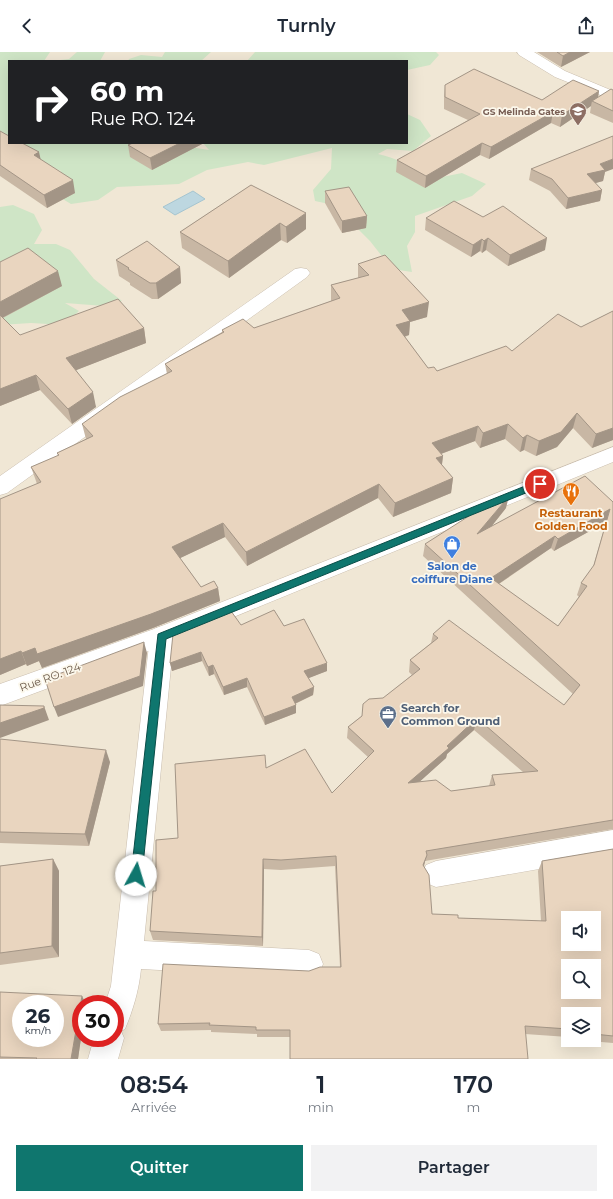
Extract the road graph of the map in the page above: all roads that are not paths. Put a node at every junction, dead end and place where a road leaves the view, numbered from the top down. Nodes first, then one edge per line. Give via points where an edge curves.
1 (524, 52) edge
2 (613, 96) edge
3 (301, 273) dead end
4 (613, 454) edge
5 (0, 487) edge
6 (162, 636) junction
7 (0, 695) edge
8 (613, 844) edge
9 (436, 874) dead end
10 (128, 954) junction
11 (309, 964) dead end
12 (122, 995) edge
13 (106, 1047) edge
14 (103, 1059) edge

1 - 2 street via 560,74
3 - 5 street
4 - 6 street, Rue RO. 124
6 - 7 street, Rue RO. 124
6 - 10 street
8 - 9 street
10 - 11 street
10 - 12 street
13 - 14 street

